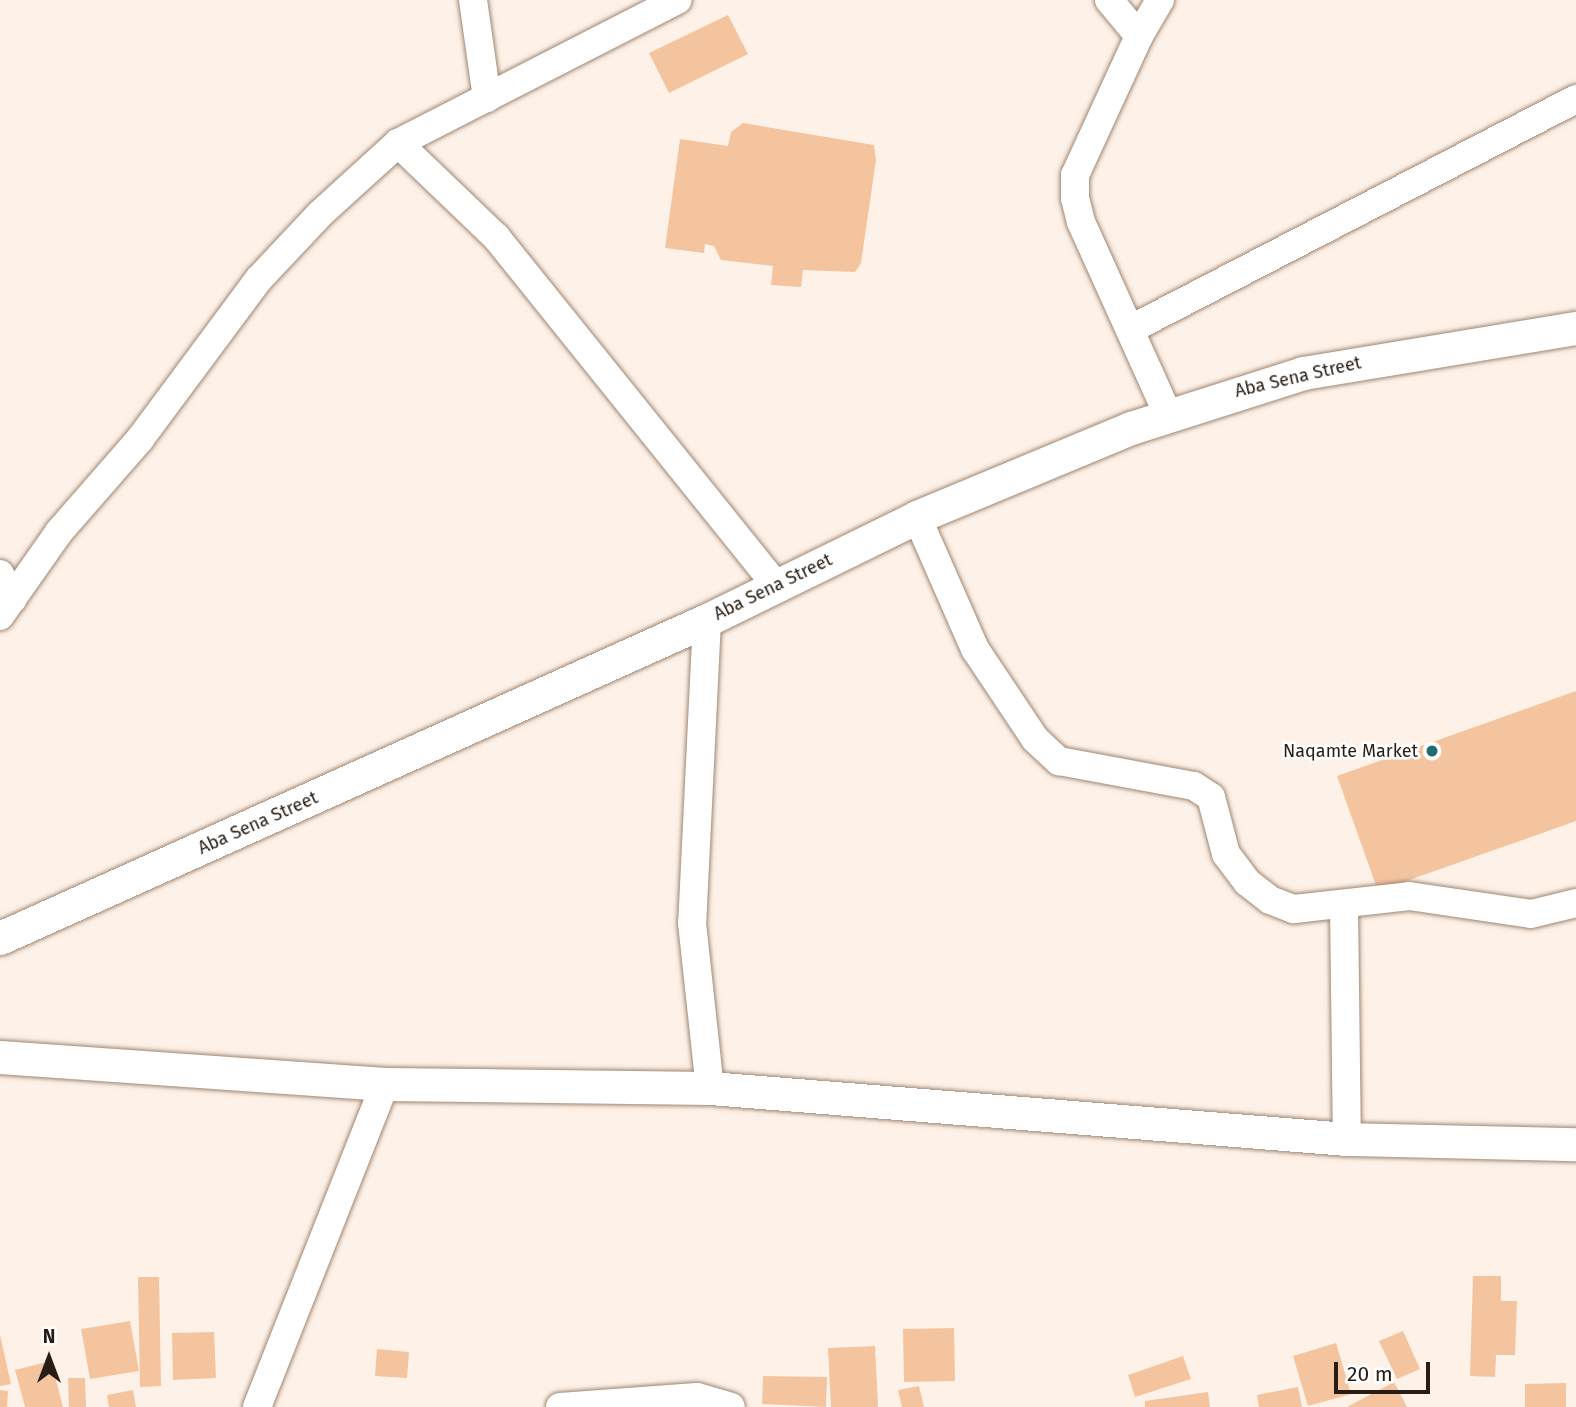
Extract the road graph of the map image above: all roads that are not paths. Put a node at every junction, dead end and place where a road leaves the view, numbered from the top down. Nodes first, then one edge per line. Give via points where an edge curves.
1 (473, 0) edge
2 (678, 0) edge
3 (1109, 0) edge
4 (1160, 0) edge
5 (1139, 36) junction
6 (487, 98) junction
7 (1576, 99) edge
8 (398, 144) junction
9 (1576, 328) edge
10 (1131, 329) junction
11 (1168, 415) junction
12 (917, 517) junction
13 (0, 574) edge
14 (776, 585) junction
15 (7, 608) edge
16 (707, 620) junction
17 (1576, 903) edge
18 (1344, 904) junction
19 (0, 938) edge
20 (0, 1057) edge
21 (385, 1084) junction
22 (710, 1088) junction
23 (1347, 1139) junction
24 (1576, 1144) edge
25 (257, 1407) edge
26 (560, 1407) edge
27 (731, 1407) edge

1 - 6 street
2 - 6 street
3 - 5 street
4 - 5 street
5 - 10 street via 1075,175 1081,222
6 - 8 street
7 - 10 street
8 - 14 street via 496,237
8 - 15 street via 284,249 140,439 59,532
9 - 11 street, Aba Sena Street via 1303,373
10 - 11 street
11 - 12 street, Aba Sena Street
12 - 14 street, Aba Sena Street
12 - 18 street via 989,672 1035,739 1059,761 1194,786 1211,797 1226,854 1247,882 1270,900 1294,909
13 - 15 street
14 - 16 street, Aba Sena Street
16 - 19 street, Aba Sena Street
16 - 22 street via 692,923
17 - 18 street via 1531,915 1409,896
18 - 23 street
20 - 21 street
21 - 22 street
21 - 25 street
22 - 23 street
23 - 24 street
26 - 27 street via 697,1397

